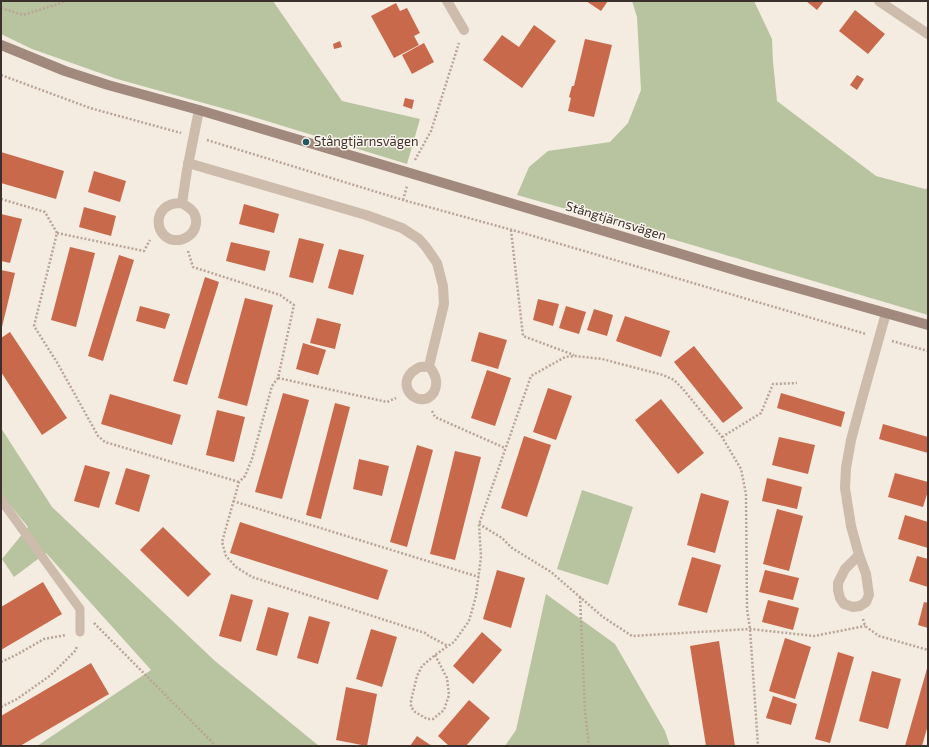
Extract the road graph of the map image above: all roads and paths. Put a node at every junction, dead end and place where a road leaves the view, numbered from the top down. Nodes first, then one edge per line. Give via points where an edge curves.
1 (65, 1) edge
2 (447, 1) edge
3 (879, 1) edge
4 (1, 8) edge
5 (464, 30) joint
6 (928, 34) edge
7 (1, 45) edge
8 (1, 75) edge
9 (199, 110) junction
10 (194, 136) junction
11 (188, 163) junction
12 (410, 173) junction
13 (1, 199) edge
14 (403, 200) junction
15 (182, 203) junction
16 (159, 226) junction
17 (511, 230) junction
18 (57, 233) junction
19 (184, 239) junction
20 (886, 313) junction
21 (928, 325) edge
22 (879, 337) junction
23 (928, 351) edge
24 (575, 356) junction
25 (429, 366) junction
26 (278, 378) junction
27 (797, 383) dead end
28 (408, 392) junction
29 (426, 399) junction
30 (722, 437) junction
31 (505, 448) junction
32 (238, 482) junction
33 (1, 500) edge
34 (233, 501) junction
35 (478, 524) junction
36 (859, 555) junction
37 (479, 577) junction
38 (580, 597) junction
39 (80, 609) junction
40 (750, 629) junction
41 (80, 632) junction
42 (448, 646) junction
43 (928, 650) edge
44 (435, 655) junction
45 (1, 662) edge
46 (1, 707) edge
47 (216, 746) edge
48 (589, 746) edge
49 (758, 746) edge

1 - 4 path via 23,16
2 - 5 street
3 - 6 street
5 - 12 path via 431,131
7 - 9 street, Stångtjärnsvägen via 65,70
8 - 10 path via 90,108
9 - 10 street
9 - 12 street, Stångtjärnsvägen
10 - 11 street
10 - 14 path
11 - 15 street
11 - 25 street via 366,215 402,228 419,239 437,263 443,286 444,304
12 - 14 path
12 - 20 street, Stångtjärnsvägen
13 - 18 path via 45,212
14 - 17 path
15 - 16 street via 174,203 161,211
15 - 19 street via 194,213 196,220 195,228
16 - 18 path via 144,251
16 - 19 street via 162,234 169,238
17 - 22 path
17 - 24 path via 523,336
18 - 32 path via 34,326 98,436 106,442
19 - 26 path via 193,267 280,295 294,305
20 - 21 street, Stångtjärnsvägen
20 - 22 street
22 - 23 path
22 - 36 street via 846,468 845,488
24 - 30 path via 602,359 674,380
24 - 31 path via 565,357 531,376
25 - 28 street via 419,368 409,375
25 - 29 street via 436,375 436,382 435,390
26 - 28 path via 387,402
26 - 32 path via 272,386 252,458 245,476
27 - 30 path via 773,384 761,413
28 - 29 street via 412,396
29 - 31 path via 435,417
30 - 40 path via 741,469 746,494 747,609
31 - 35 path
32 - 34 path
33 - 39 lane
34 - 37 path
34 - 42 path via 222,542 226,556 236,567 252,577 425,633
35 - 37 path via 481,557
35 - 38 path via 551,572
36 - 36 street via 866,574 869,595 866,602 853,607 844,604 840,598 838,583 845,569
37 - 42 path via 469,621 454,642
38 - 40 path via 603,617 632,636
38 - 48 path
39 - 41 lane
39 - 47 path
40 - 43 path via 814,636 865,626 879,636
40 - 49 path
41 - 45 path via 44,639
41 - 46 path via 76,650 51,675
42 - 44 path
44 - 44 path via 422,666 411,701 414,712 427,719 433,719 444,710 449,695 447,678

